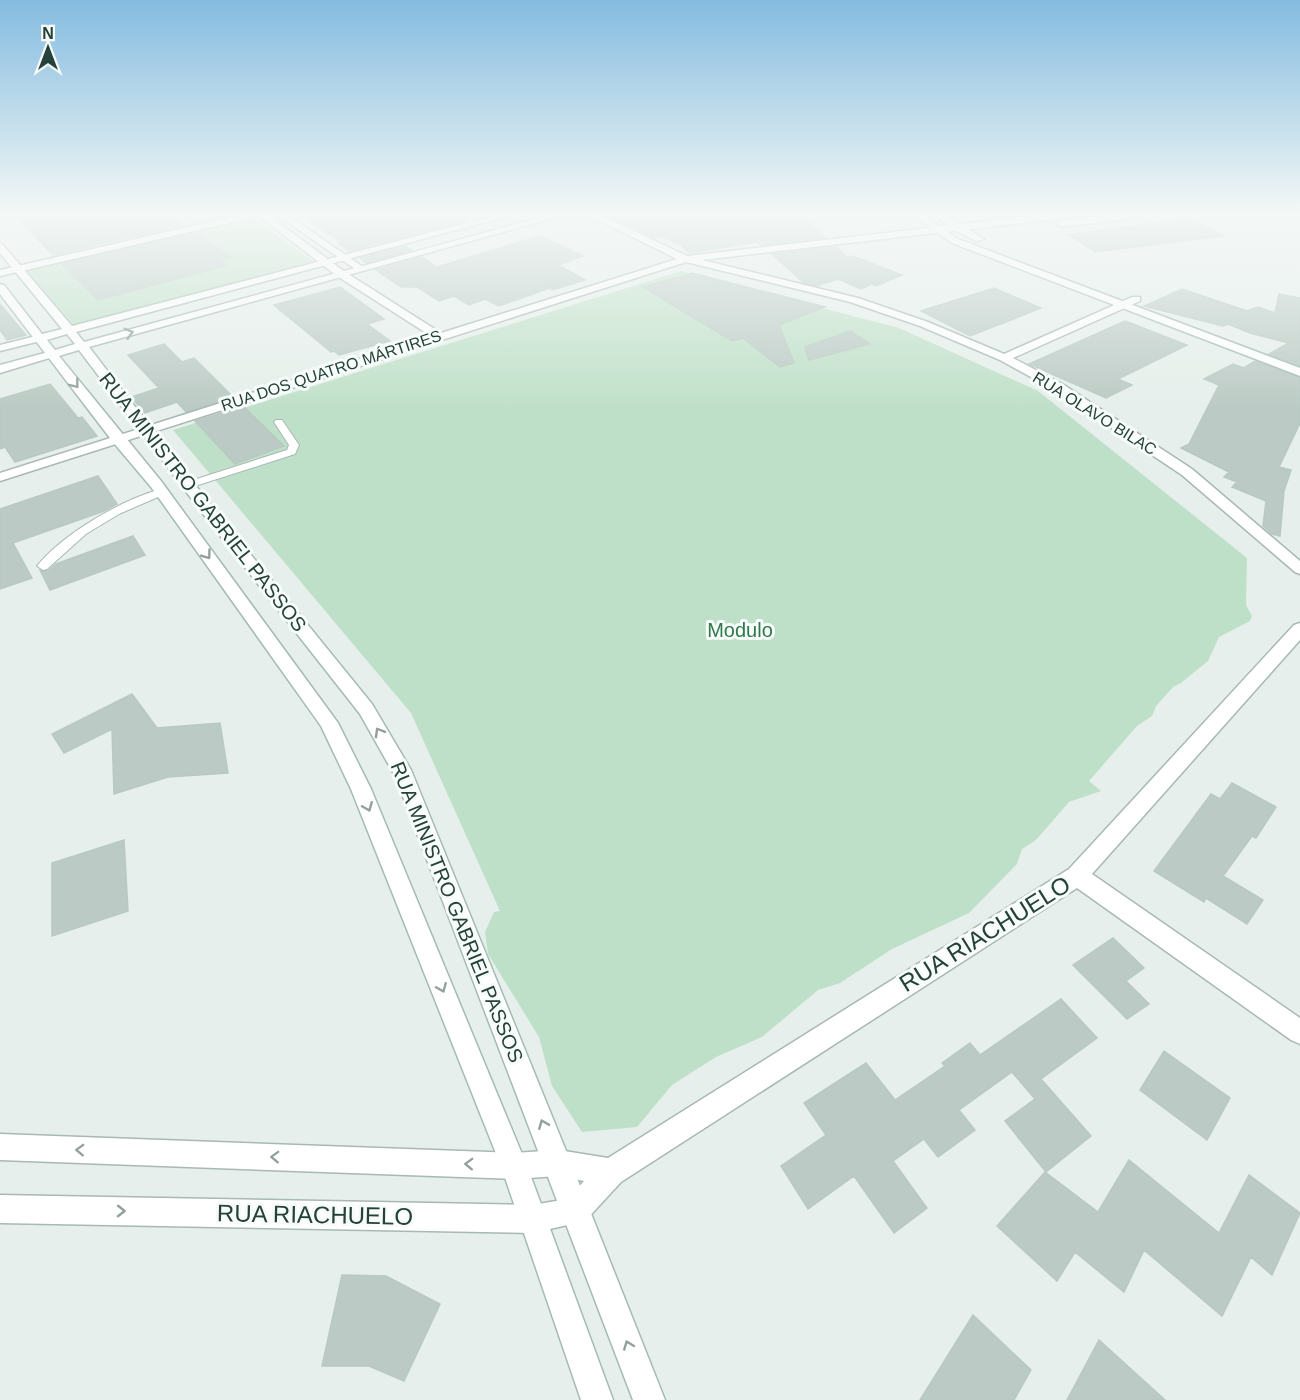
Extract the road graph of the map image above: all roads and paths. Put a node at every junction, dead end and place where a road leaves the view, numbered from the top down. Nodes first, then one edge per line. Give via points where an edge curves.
1 (27, 279) edge
2 (266, 279) edge
3 (322, 279) edge
4 (349, 279) edge
5 (623, 279) edge
6 (766, 279) edge
7 (1066, 279) edge
8 (1076, 279) edge
9 (0, 287) edge
10 (1131, 302) junction
11 (69, 330) junction
12 (438, 336) junction
13 (46, 346) junction
14 (82, 346) junction
15 (0, 348) edge
16 (1004, 358) junction
17 (1300, 362) edge
18 (0, 369) edge
19 (1300, 372) edge
20 (279, 422) dead end
21 (145, 430) junction
22 (118, 439) junction
23 (0, 477) edge
24 (184, 480) junction
25 (158, 488) junction
26 (208, 511) junction
27 (181, 520) junction
28 (43, 566) dead end
29 (1300, 569) edge
30 (1300, 629) edge
31 (1077, 876) junction
32 (1300, 1032) edge
33 (0, 1147) edge
34 (558, 1162) junction
35 (514, 1166) junction
36 (611, 1172) junction
37 (0, 1209) edge
38 (575, 1211) junction
39 (532, 1219) junction
40 (597, 1400) edge
41 (649, 1400) edge

1 - 11 street, RUA MINISTRO GABRIEL PASSOS
2 - 11 street
14 -> 3 street
4 - 12 street
5 - 12 street, RUA DOS QUATRO MÁRTIRES
6 - 16 street, RUA OLAVO BILAC via 854,300
7 - 10 street
8 - 10 street
9 - 13 street, RUA MINISTRO GABRIEL PASSOS
10 - 16 street
10 - 17 street
10 - 19 street
11 - 13 street
11 - 14 street, RUA MINISTRO GABRIEL PASSOS
12 - 21 street, RUA DOS QUATRO MÁRTIRES
13 - 14 street
13 - 15 street
13 - 18 street
13 -> 22 street, RUA MINISTRO GABRIEL PASSOS
14 - 21 street, RUA MINISTRO GABRIEL PASSOS
16 - 29 street, RUA OLAVO BILAC via 1060,388 1187,472
20 - 24 lane via 294,445 291,452
21 - 22 street, RUA DOS QUATRO MÁRTIRES
21 - 24 street, RUA MINISTRO GABRIEL PASSOS
22 - 23 street, RUA DOS QUATRO MÁRTIRES
22 - 25 street, RUA MINISTRO GABRIEL PASSOS
24 - 25 street
24 - 26 street, RUA MINISTRO GABRIEL PASSOS
25 - 27 street, RUA MINISTRO GABRIEL PASSOS
25 - 28 lane via 82,532
26 - 27 street
34 -> 26 street, RUA MINISTRO GABRIEL PASSOS via 404,775 366,709
27 -> 35 street, RUA MINISTRO GABRIEL PASSOS via 329,723 361,789
30 - 31 street, RUA RIACHUELO
31 - 32 street
31 - 36 street, RUA RIACHUELO
35 -> 33 street
34 - 35 street
34 - 36 street
34 - 38 street, RUA MINISTRO GABRIEL PASSOS
35 - 39 street, RUA MINISTRO GABRIEL PASSOS
36 - 38 street, RUA RIACHUELO
37 -> 39 street, RUA RIACHUELO
38 - 39 street, RUA RIACHUELO
41 -> 38 street, RUA MINISTRO GABRIEL PASSOS
39 - 40 street, RUA MINISTRO GABRIEL PASSOS

